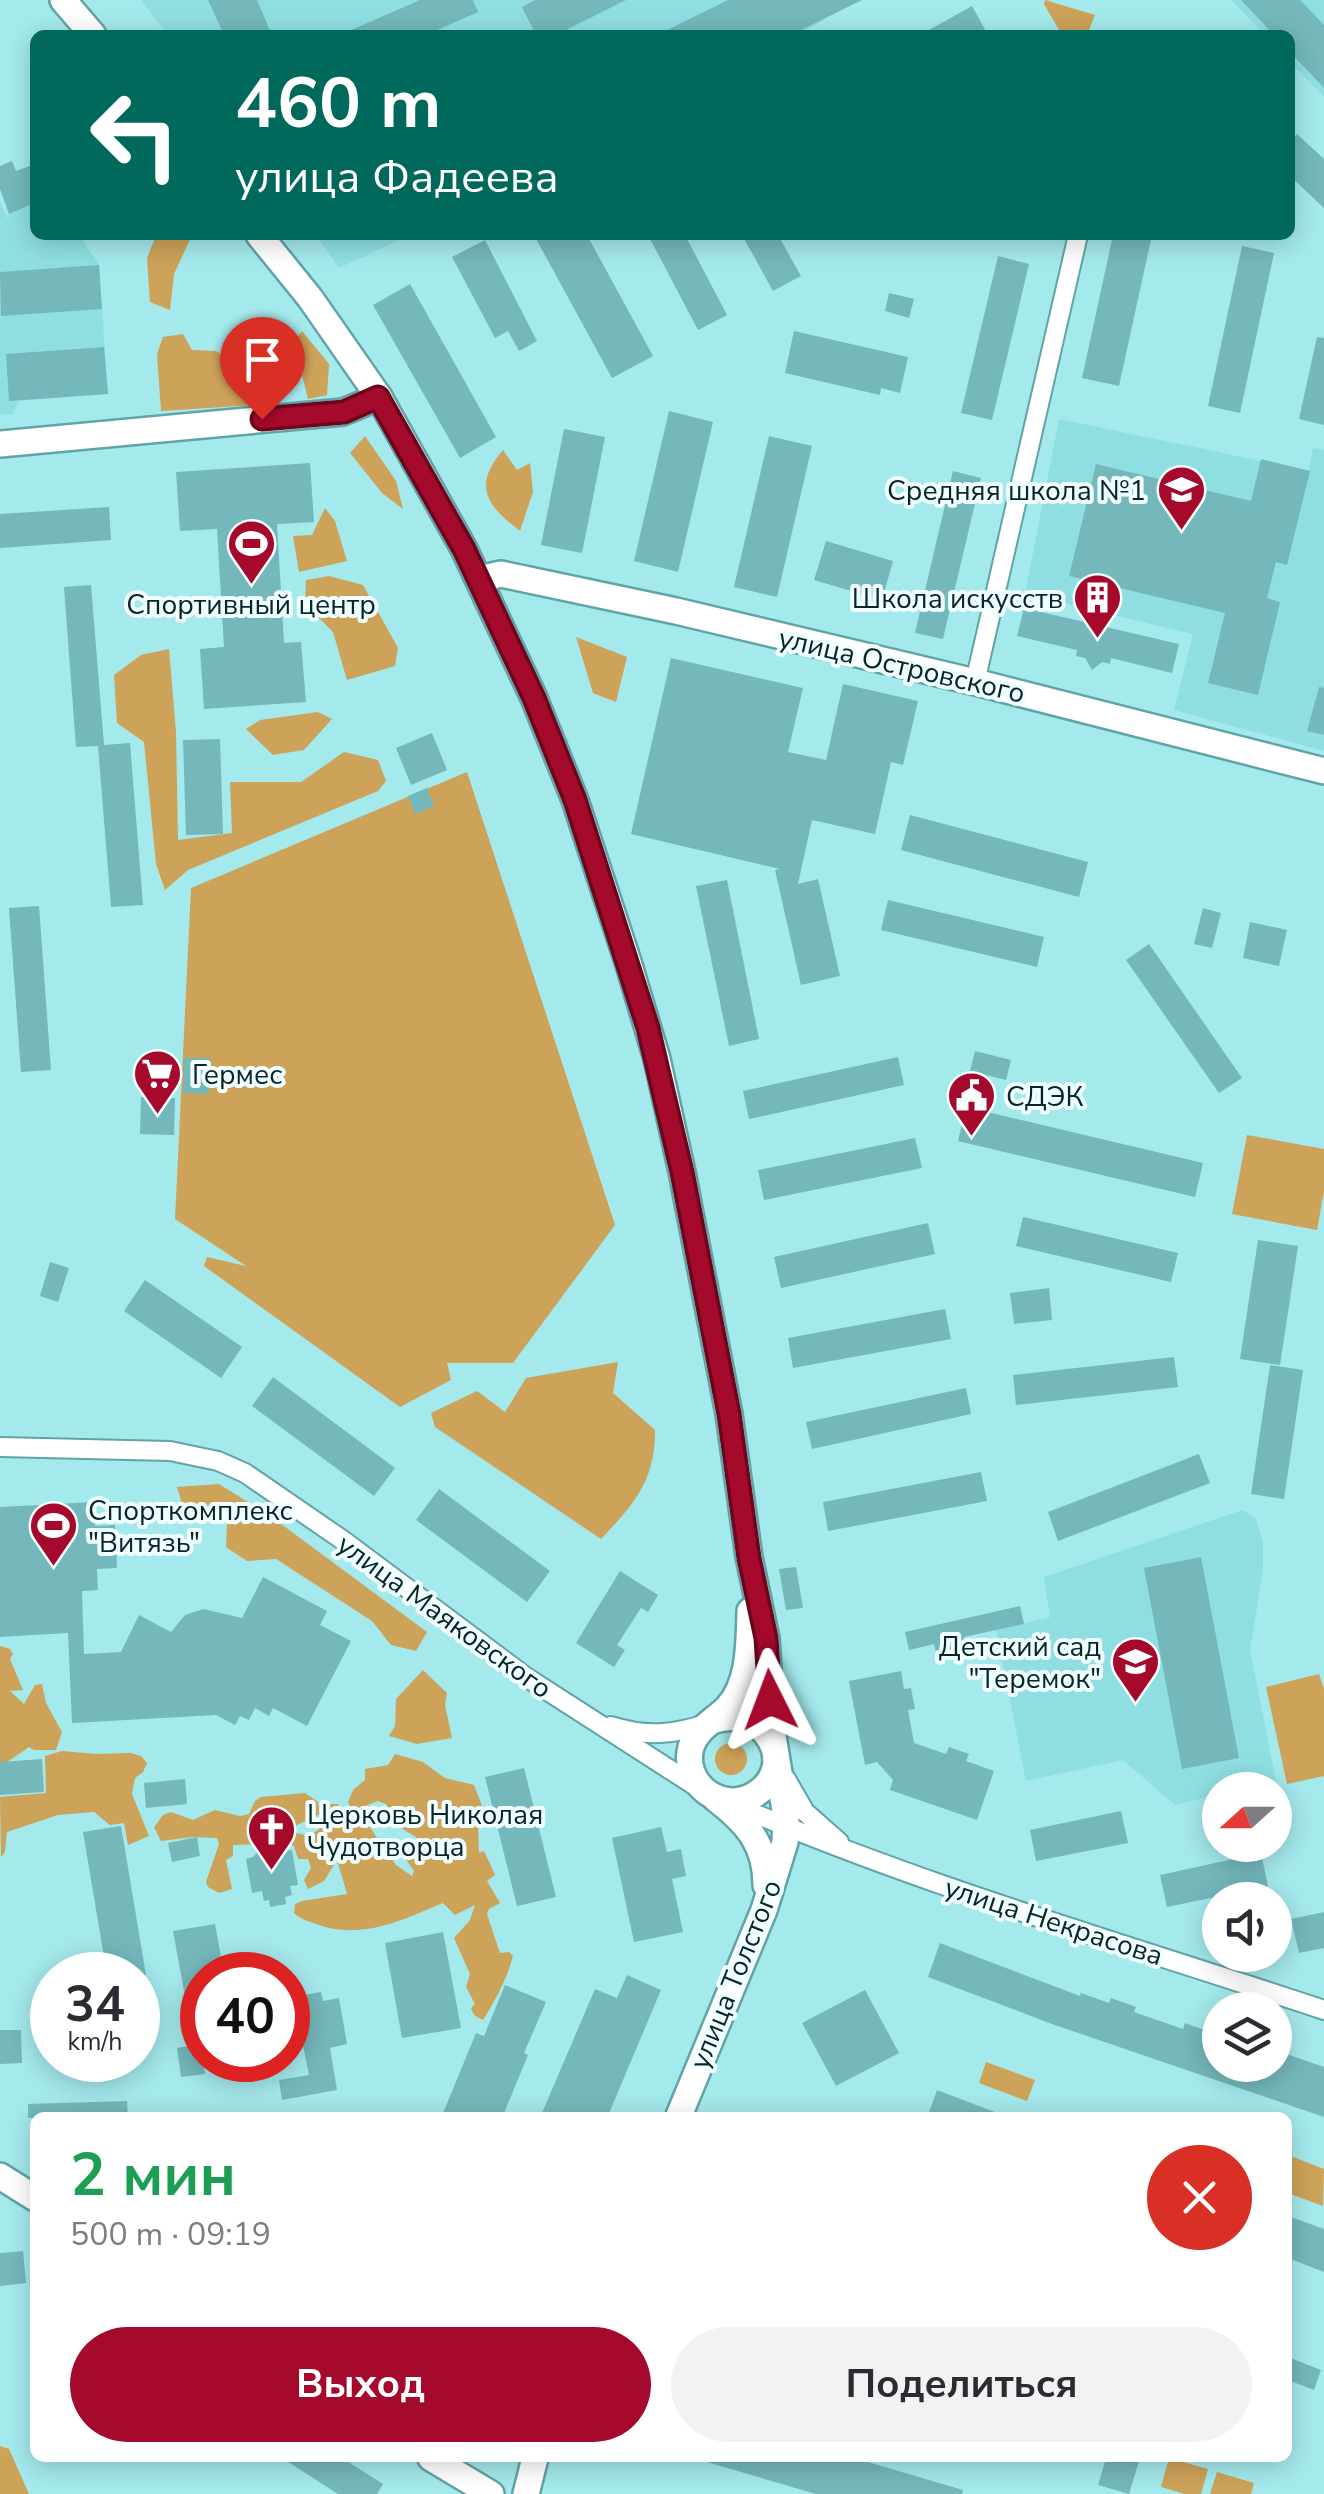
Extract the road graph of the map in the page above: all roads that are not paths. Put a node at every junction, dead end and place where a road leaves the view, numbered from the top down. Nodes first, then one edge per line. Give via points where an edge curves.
1 (62, 0) edge
2 (89, 30) edge
3 (263, 240) edge
4 (1077, 240) edge
5 (378, 397) junction
6 (0, 444) edge
7 (479, 580) junction
8 (974, 682) junction
9 (1324, 771) edge
10 (0, 1446) edge
11 (749, 1558) junction
12 (583, 1716) junction
13 (712, 1721) junction
14 (774, 1751) junction
15 (714, 1796) junction
16 (786, 1828) junction
17 (851, 1852) junction
18 (764, 1910) junction
19 (1324, 2010) edge
20 (680, 2112) edge
21 (0, 2176) edge
22 (30, 2195) edge
23 (438, 2462) edge
24 (534, 2462) edge
25 (491, 2494) edge
26 (526, 2494) edge

1 - 2 street
3 - 5 street
4 - 8 street
5 - 6 street via 344,412
5 - 7 street
7 - 8 street, улица Островского via 501,574 542,582
7 - 11 street via 575,800 657,1059 729,1414
8 - 9 street, улица Островского
10 - 12 street, улица Маяковского via 142,1448 231,1467 284,1498
11 - 13 street via 744,1676 730,1705
11 - 14 street via 766,1638
12 - 13 street via 655,1735
12 - 15 street, улица Маяковского
13 - 14 street via 746,1718 762,1728
13 - 15 street via 694,1739 690,1755 694,1779
14 - 15 street via 772,1773 760,1792 740,1801
14 - 16 street
14 - 17 street via 805,1812
15 - 16 street, улица Маяковского
15 - 18 street via 762,1848
16 - 17 street, улица Некрасова
16 - 18 street, улица Толстого
17 - 19 street, улица Некрасова
18 - 20 street, улица Толстого
21 - 22 street
23 - 25 street
24 - 26 street

